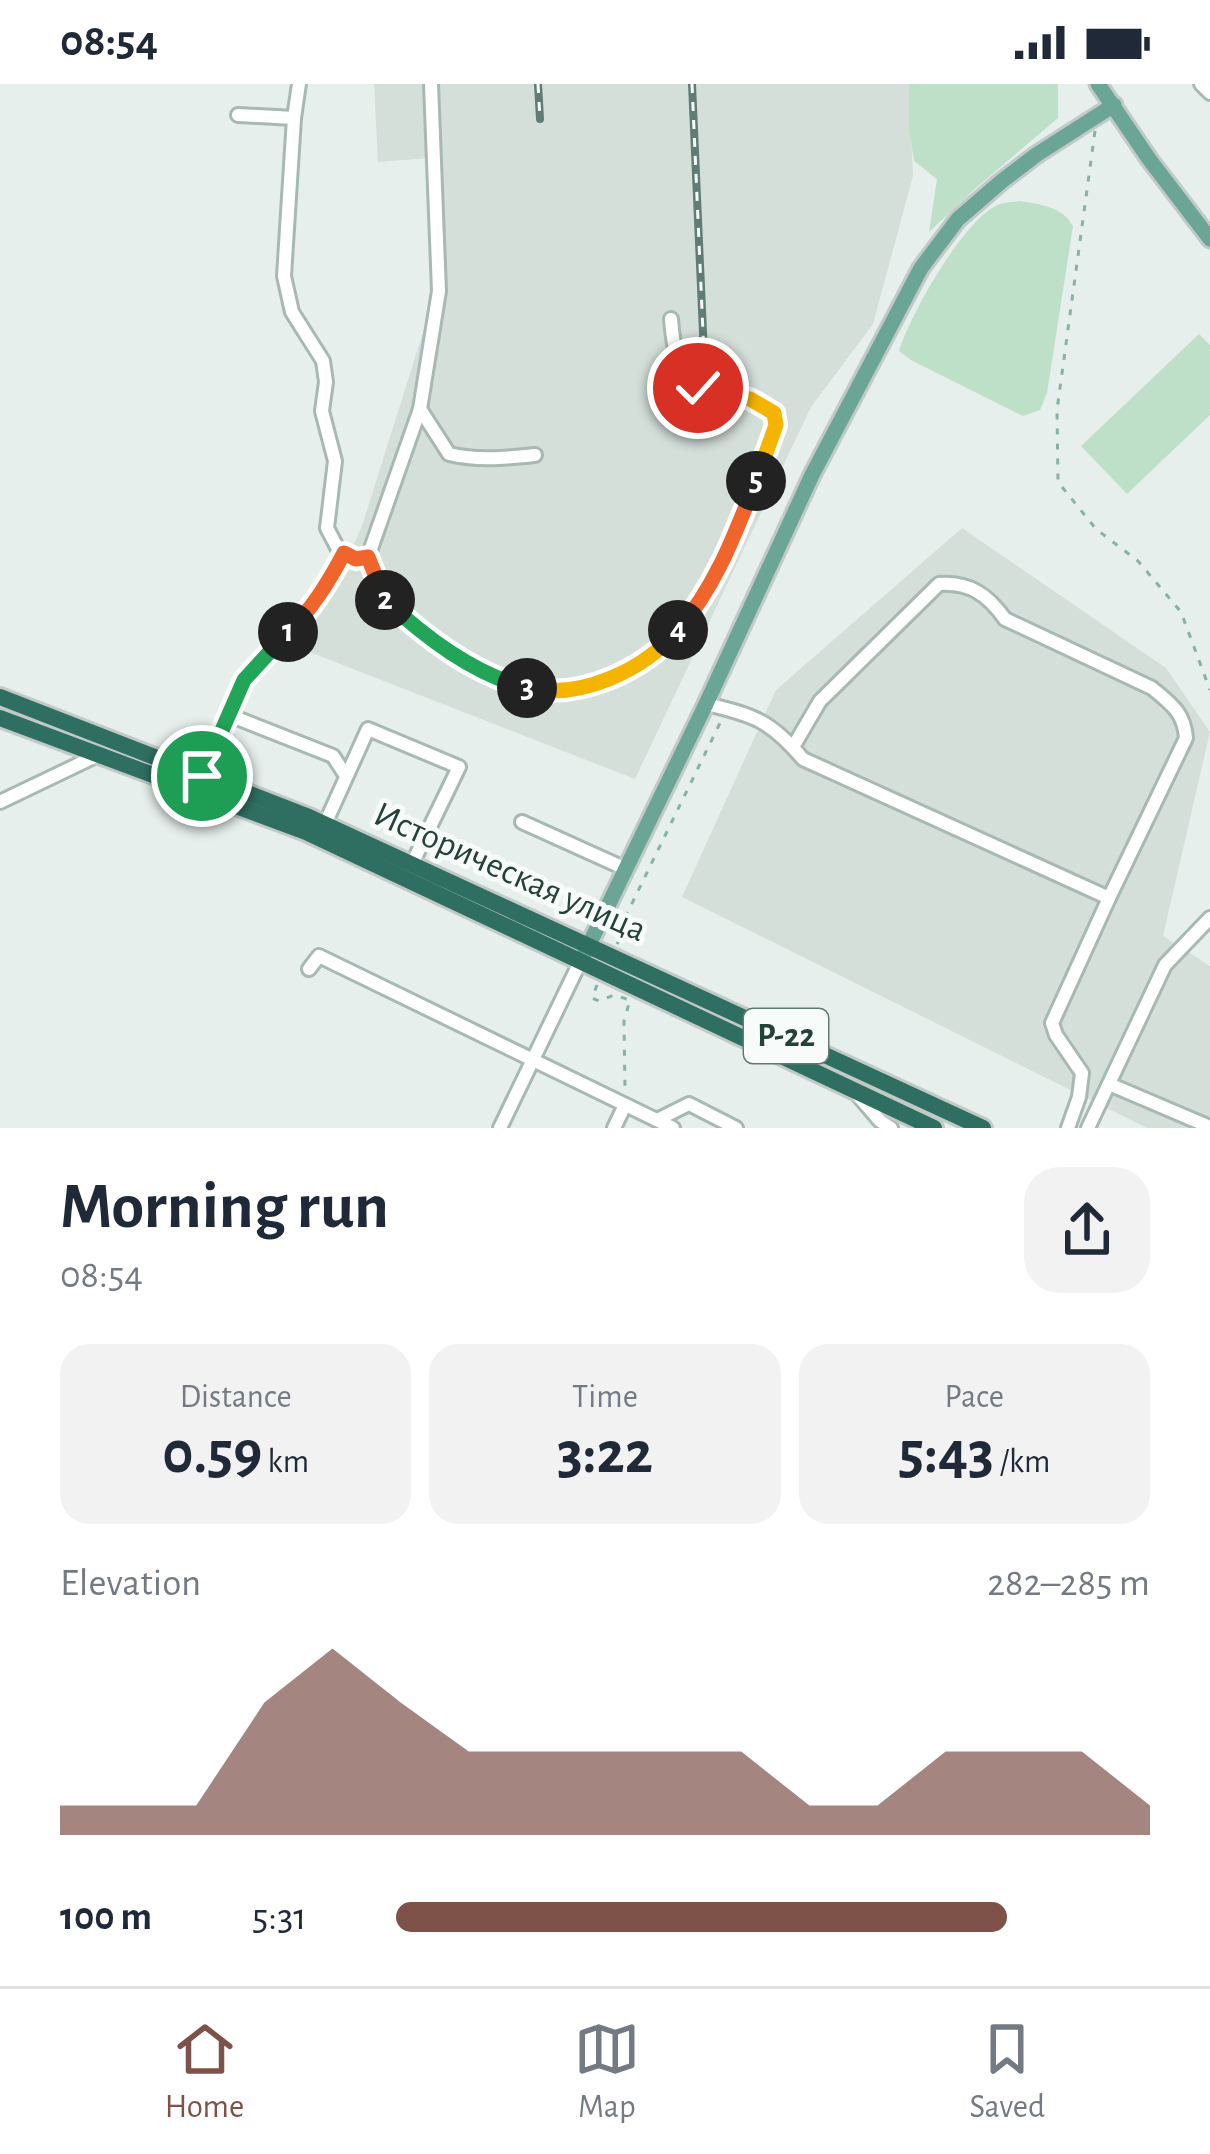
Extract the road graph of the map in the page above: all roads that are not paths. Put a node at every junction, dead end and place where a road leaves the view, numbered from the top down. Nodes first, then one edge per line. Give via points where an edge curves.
1 (299, 84) edge
2 (431, 84) edge
3 (1098, 84) edge
4 (1202, 84) edge
5 (1210, 93) edge
6 (1114, 105) junction
7 (238, 115) dead end
8 (294, 118) junction
9 (1210, 239) edge
10 (671, 319) dead end
11 (420, 409) junction
12 (535, 455) dead end
13 (368, 557) junction
14 (244, 680) road end
15 (0, 697) edge
16 (706, 704) junction
17 (229, 715) junction
18 (0, 718) edge
19 (794, 747) junction
20 (98, 754) junction
21 (202, 776) junction
22 (346, 776) junction
23 (0, 802) edge
24 (521, 822) dead end
25 (325, 824) junction
26 (412, 864) junction
27 (626, 869) junction
28 (1108, 898) junction
29 (1210, 918) edge
30 (589, 944) junction
31 (580, 962) junction
32 (309, 969) dead end
33 (532, 1061) junction
34 (1109, 1084) junction
35 (851, 1088) junction
36 (625, 1105) junction
37 (657, 1120) junction
38 (1210, 1126) edge
39 (500, 1128) edge
40 (614, 1128) edge
41 (673, 1128) edge
42 (736, 1128) edge
43 (891, 1128) edge
44 (934, 1128) edge
45 (983, 1128) edge
46 (1068, 1128) edge
47 (1088, 1128) edge

1 - 8 street
2 - 11 street via 439,292
3 - 6 main road
4 - 5 street
6 - 9 main road
6 - 16 main road via 1002,181 958,219 921,268 812,475
7 - 8 street
8 - 13 street via 284,276 326,382 322,411 334,461 327,528 338,549
10 - 13 street via 674,354 688,381 765,406 776,425 718,572 664,647 631,669 568,689 500,681 384,599
11 - 12 street via 448,454
11 - 13 street
14 - 17 street
15 - 21 highway, Историческая улица / Р-22
16 - 19 street via 778,730
16 - 27 main road
17 - 21 street
17 - 22 street via 333,757
18 - 20 highway, Историческая улица / Р-22
19 - 28 street via 803,758
19 - 28 street via 820,700 939,584 975,590 1005,619 1152,688 1184,721 1186,738
20 - 23 street
20 - 31 highway, Историческая улица / Р-22 via 306,832
21 - 25 highway, Историческая улица / Р-22
22 - 25 street
22 - 26 street via 368,728 459,767
24 - 27 street
25 - 26 highway, Историческая улица / Р-22
26 - 30 highway, Историческая улица / Р-22
27 - 30 main road
28 - 46 street via 1052,1023 1082,1073
29 - 34 street via 1165,965
30 - 31 main road
30 - 45 highway, Историческая улица / Р-22
31 - 33 street
31 - 35 highway, Историческая улица / Р-22
32 - 33 street via 319,956
33 - 36 street
33 - 39 street
34 - 38 street
34 - 47 street
35 - 43 street
35 - 44 highway, Историческая улица / Р-22
36 - 37 street
36 - 40 street
37 - 41 street
37 - 42 street via 689,1104

